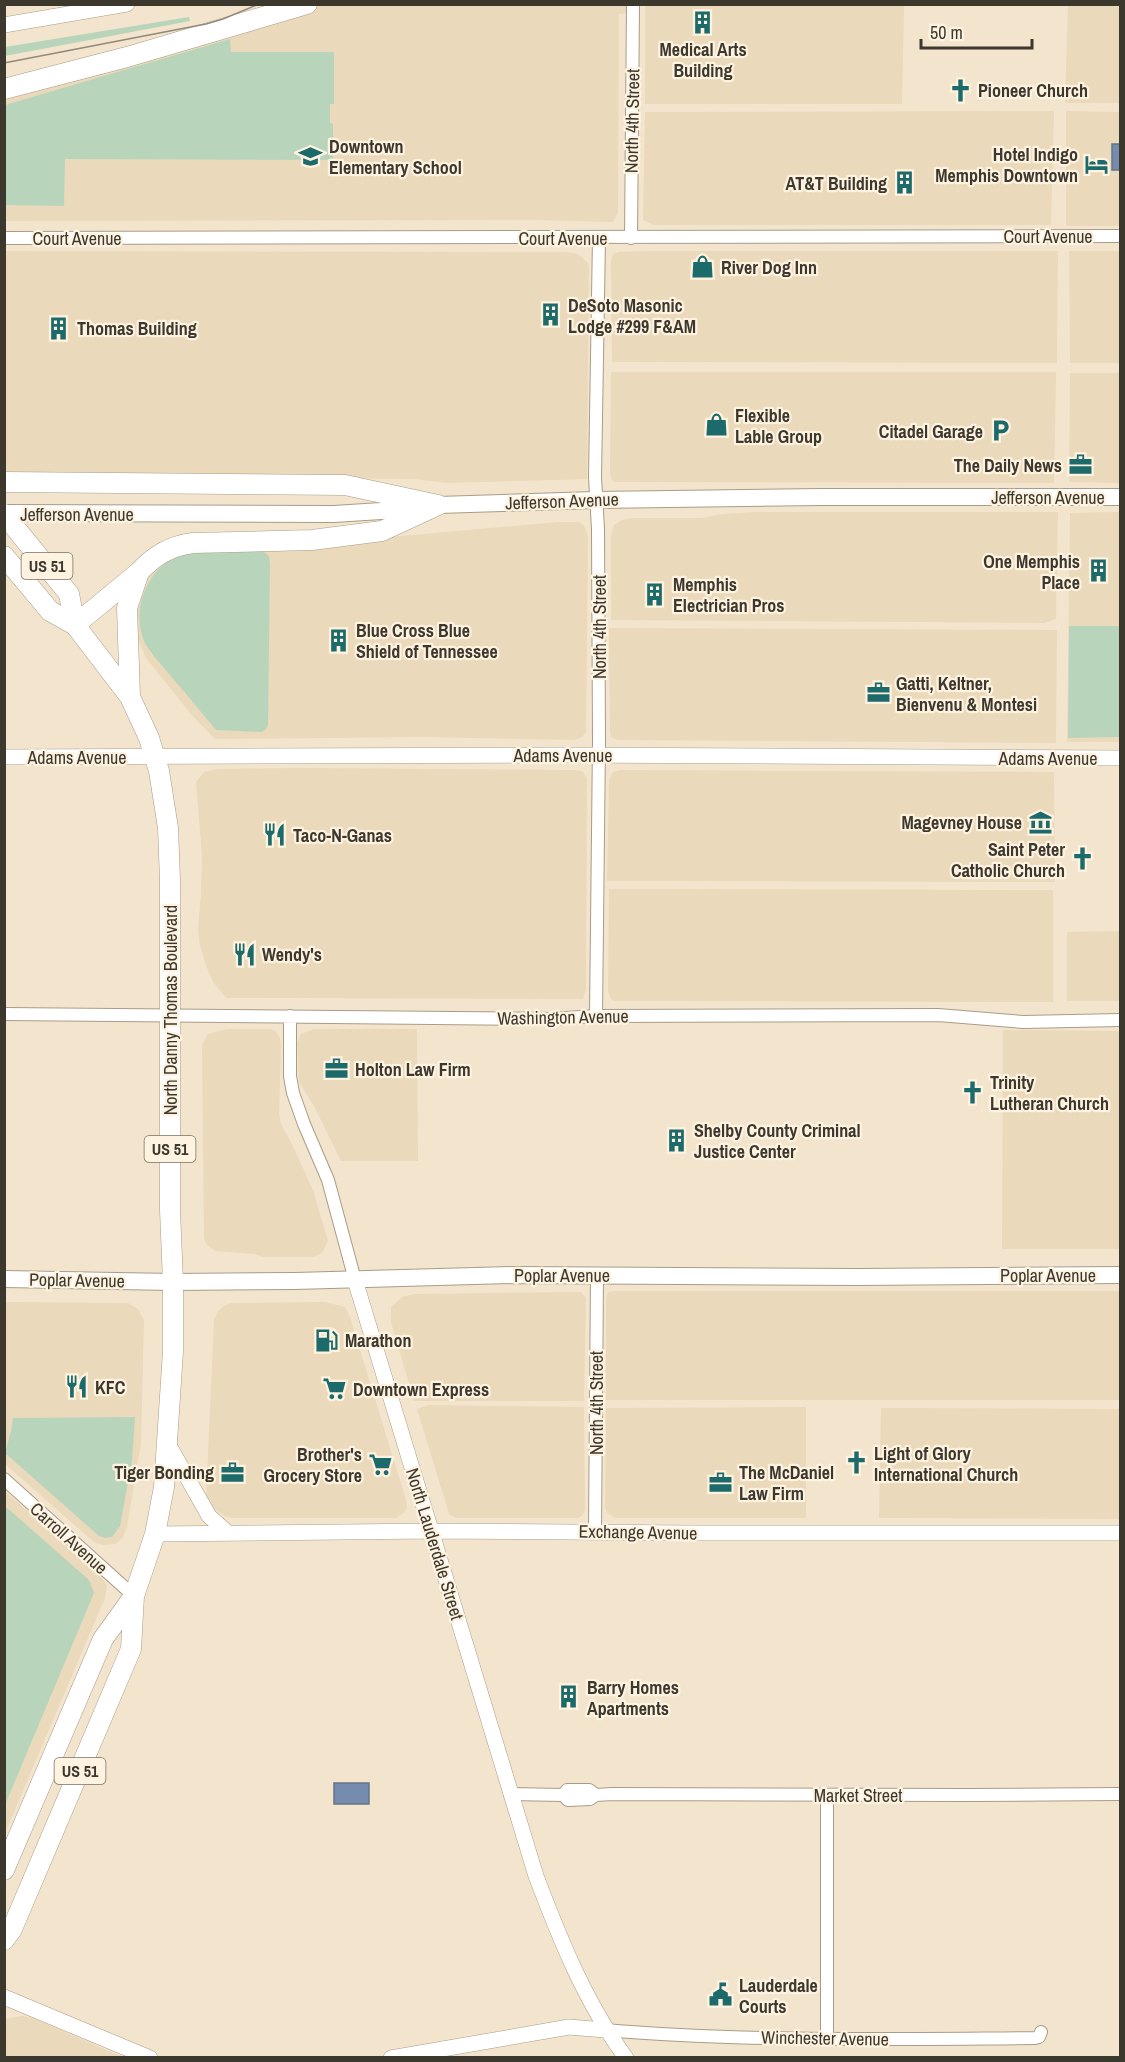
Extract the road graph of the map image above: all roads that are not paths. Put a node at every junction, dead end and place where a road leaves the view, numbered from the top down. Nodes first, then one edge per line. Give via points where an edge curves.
1 (127, 4) edge
2 (307, 4) edge
3 (633, 4) edge
4 (4, 25) edge
5 (4, 89) edge
6 (1120, 236) edge
7 (4, 238) edge
8 (599, 238) junction
9 (631, 238) junction
10 (4, 482) edge
11 (1120, 497) edge
12 (596, 500) junction
13 (438, 504) junction
14 (4, 514) edge
15 (4, 556) edge
16 (139, 572) junction
17 (75, 625) junction
18 (130, 697) junction
19 (599, 756) junction
20 (4, 757) edge
21 (155, 757) junction
22 (1120, 758) edge
23 (4, 1014) edge
24 (171, 1016) junction
25 (290, 1016) junction
26 (596, 1016) junction
27 (1120, 1020) edge
28 (597, 1275) junction
29 (1120, 1275) edge
30 (4, 1279) edge
31 (355, 1280) junction
32 (173, 1282) junction
33 (167, 1442) junction
34 (4, 1479) edge
35 (431, 1531) junction
36 (595, 1532) junction
37 (228, 1533) junction
38 (1120, 1533) edge
39 (155, 1534) junction
40 (134, 1596) junction
41 (510, 1794) junction
42 (1120, 1794) edge
43 (827, 1795) junction
44 (4, 1870) edge
45 (4, 1940) edge
46 (4, 1997) edge
47 (605, 2030) junction
48 (1041, 2032) dead end
49 (827, 2038) junction
50 (150, 2058) edge
51 (391, 2058) edge
52 (626, 2058) edge

1 - 4 street
2 - 5 main road
3 - 9 street, North 4th Street
6 - 9 street, Court Avenue
7 - 8 street, Court Avenue
8 - 9 street, Court Avenue
8 - 12 street, North 4th Street
10 - 13 main road via 345,485
11 - 12 main road, Jefferson Avenue
12 - 13 main road, Jefferson Avenue
12 - 19 street, North 4th Street
13 - 14 main road, Jefferson Avenue via 334,514
13 - 16 main road via 382,531 312,540 178,544
14 - 17 main road, North Danny Thomas Boulevard / US 51 via 69,594
15 - 17 main road, North Danny Thomas Boulevard / US 51 via 50,611
16 - 17 main road
16 - 18 main road via 127,608
17 - 18 main road, North Danny Thomas Boulevard / US 51
18 - 21 main road, North Danny Thomas Boulevard / US 51
19 - 21 street, Adams Avenue
19 - 22 street, Adams Avenue
19 - 26 street, North 4th Street
20 - 21 street, Adams Avenue
21 - 24 main road, North Danny Thomas Boulevard / US 51 via 168,828
23 - 24 street, Washington Avenue
24 - 25 street, Washington Avenue
24 - 32 main road, North Danny Thomas Boulevard / US 51
25 - 26 street, Washington Avenue
25 - 31 street, North Lauderdale Street via 293,1093 328,1180
26 - 27 street, Washington Avenue via 938,1015 1023,1022
28 - 29 main road, Poplar Avenue
28 - 31 main road, Poplar Avenue
28 - 36 street, North 4th Street
30 - 32 main road, Poplar Avenue
31 - 32 main road, Poplar Avenue
31 - 35 street, North Lauderdale Street
32 - 33 main road, North Danny Thomas Boulevard / US 51
33 - 37 street via 209,1516
33 - 39 main road, North Danny Thomas Boulevard / US 51
34 - 40 street, Carroll Avenue
35 - 36 street, Exchange Avenue
35 - 37 street, Exchange Avenue
35 - 41 street, North Lauderdale Street
36 - 38 street, Exchange Avenue
37 - 39 street, Exchange Avenue
39 - 40 main road, North Danny Thomas Boulevard / US 51
40 - 44 main road, North Danny Thomas Boulevard / US 51 via 103,1639
40 - 45 main road, North Danny Thomas Boulevard / US 51 via 131,1649
41 - 43 street, Market Street via 563,1795 568,1800 596,1795
41 - 47 street, North Lauderdale Street via 553,1921
42 - 43 street, Market Street
43 - 49 street
46 - 50 street
47 - 49 street, Winchester Avenue via 671,2036
47 - 51 street via 569,2027
47 - 52 street, North Lauderdale Street
48 - 49 street, Winchester Avenue via 1035,2038

